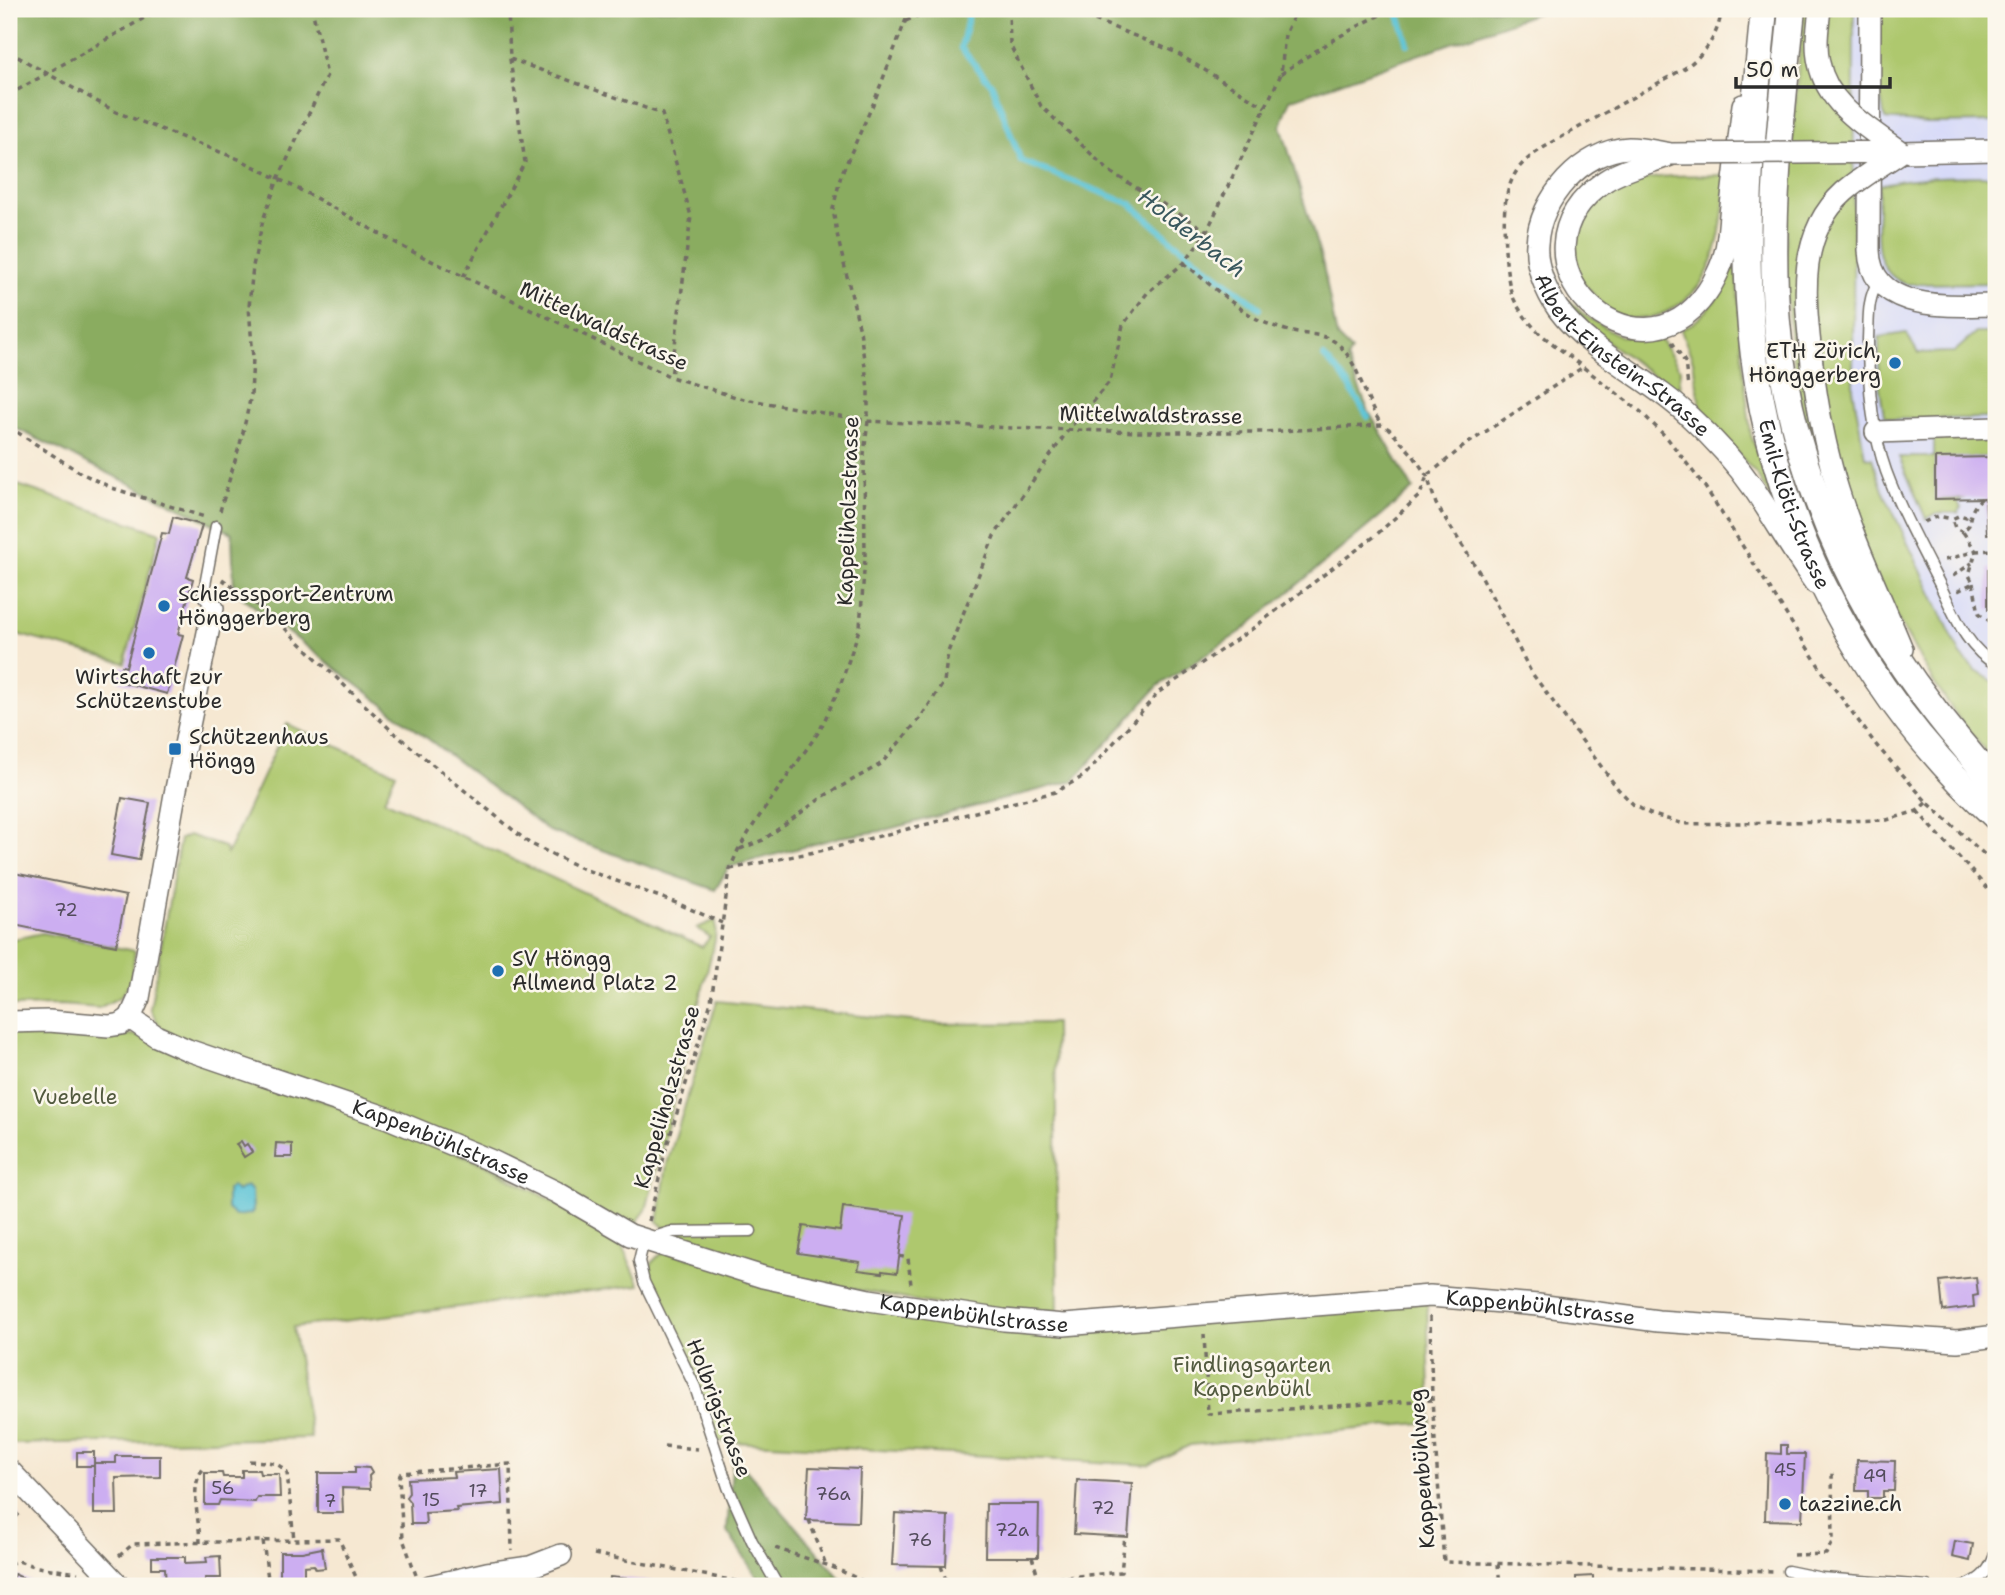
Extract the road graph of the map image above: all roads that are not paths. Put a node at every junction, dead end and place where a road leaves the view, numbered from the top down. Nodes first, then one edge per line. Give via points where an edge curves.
1 (1764, 9) edge
2 (1792, 9) edge
3 (1819, 9) edge
4 (1870, 9) edge
5 (1761, 46) junction
6 (1870, 149) junction
7 (1950, 150) junction
8 (1996, 150) edge
9 (1900, 152) junction
10 (1671, 154) junction
11 (1878, 282) junction
12 (1996, 305) edge
13 (1996, 428) edge
14 (1876, 432) junction
15 (217, 524) road end
16 (213, 608) joint
17 (1833, 609) junction
18 (1996, 664) edge
19 (1919, 690) junction
20 (1996, 783) edge
21 (1996, 817) edge
22 (130, 1018) junction
23 (9, 1022) edge
24 (751, 1231) dead end
25 (644, 1240) junction
26 (1996, 1336) edge
27 (9, 1470) edge
28 (1996, 1551) edge
29 (561, 1555) dead end
30 (1788, 1572) road end
31 (423, 1580) edge
32 (776, 1584) edge
33 (119, 1586) edge
34 (1927, 1586) edge
35 (1964, 1586) edge

1 - 5 street, Emil-Klöti-Strasse
2 - 19 street, Emil-Klöti-Strasse via 1774,229 1774,292 1785,383 1806,468 1849,575
3 - 9 street, bridge via 1818,61 1833,96
4 - 6 street
5 - 10 street, Albert-Einstein-Strasse via 1743,104 1725,255 1707,292 1684,316 1664,325 1642,329 1618,325 1597,313 1568,271 1564,246 1569,218 1607,179
5 - 17 street, Emil-Klöti-Strasse via 1747,222 1757,383 1777,469
6 - 7 lane
6 - 11 street via 1869,261
7 - 8 street, Albert-Einstein-Strasse
7 - 9 street, Albert-Einstein-Strasse
9 - 10 street, Albert-Einstein-Strasse, bridge
9 - 19 street, bridge via 1843,193 1820,220 1809,253 1805,291 1822,429 1835,480
10 - 17 street, Albert-Einstein-Strasse via 1628,148 1581,166 1563,182 1541,221 1536,245 1539,267 1558,308 1580,333 1688,414 1714,441 1752,487
11 - 12 street via 1903,298 1937,305
11 - 14 lane via 1871,293 1868,341 1868,381
13 - 14 street
14 - 18 lane via 1897,499 1959,623 1984,658
15 - 16 lane via 203,596
16 - 22 street via 139,998
17 - 21 street, Emil-Klöti-Strasse via 1905,719 1942,764
19 - 20 street, Emil-Klöti-Strasse
22 - 23 street via 110,1026
22 - 25 street, Kappenbühlstrasse via 188,1050 388,1118 492,1161
24 - 25 lane via 670,1232
25 - 26 street, Kappenbühlstrasse via 763,1278 869,1300 1065,1325 1430,1296 1657,1321 1957,1341
25 - 32 lane, Holbrigstrasse via 639,1261 644,1282 695,1387 714,1450 752,1541
27 - 33 street
28 - 35 lane via 1989,1570
29 - 31 street via 530,1567
30 - 34 lane

